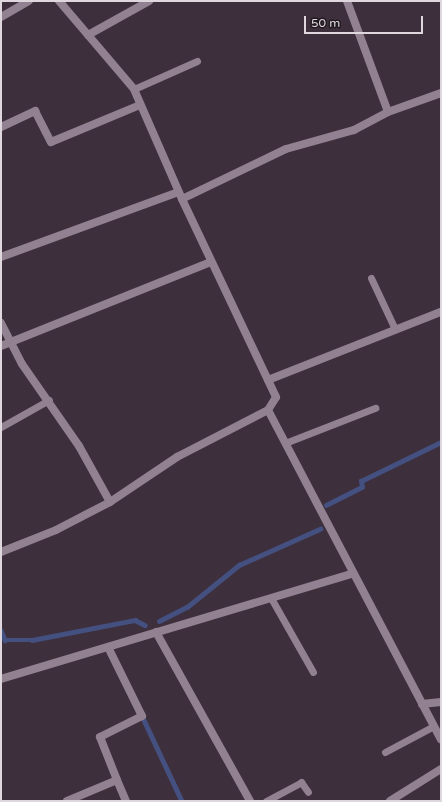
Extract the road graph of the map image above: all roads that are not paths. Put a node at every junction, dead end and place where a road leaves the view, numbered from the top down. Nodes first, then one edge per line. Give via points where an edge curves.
1 (29, 1) edge
2 (59, 1) edge
3 (149, 1) edge
4 (347, 1) edge
5 (1, 17) edge
6 (88, 35) junction
7 (197, 61) dead end
8 (134, 89) junction
9 (441, 93) edge
10 (140, 105) junction
11 (388, 112) junction
12 (1, 127) edge
13 (180, 196) junction
14 (1, 257) edge
15 (211, 262) junction
16 (371, 278) dead end
17 (441, 312) edge
18 (1, 323) edge
19 (395, 329) junction
20 (10, 343) junction
21 (1, 346) edge
22 (268, 380) junction
23 (49, 400) junction
24 (375, 408) dead end
25 (268, 410) junction
26 (1, 427) edge
27 (285, 443) junction
28 (110, 502) junction
29 (1, 552) edge
30 (352, 574) junction
31 (272, 598) junction
32 (156, 632) junction
33 (108, 647) junction
34 (313, 672) dead end
35 (1, 679) edge
36 (441, 702) edge
37 (422, 704) junction
38 (434, 726) junction
39 (441, 739) edge
40 (385, 752) dead end
41 (441, 769) edge
42 (117, 780) junction
43 (308, 792) dead end
44 (67, 801) edge
45 (126, 801) edge
46 (250, 801) edge
47 (266, 801) edge
48 (390, 801) edge

1 - 5 street
2 - 6 street
3 - 6 street
4 - 11 street
6 - 8 street
7 - 8 lane
8 - 10 street
9 - 11 street
10 - 12 street via 50,142 35,111
10 - 13 street
11 - 13 street via 354,130 286,149
13 - 14 street
13 - 15 street
15 - 20 street
15 - 22 street
16 - 19 lane
17 - 19 street
18 - 20 street
19 - 22 street
20 - 21 street
20 - 23 street
22 - 25 street via 276,397
23 - 26 lane
23 - 28 street via 79,446
24 - 27 lane
25 - 27 street
25 - 28 street via 177,457
27 - 30 street
28 - 29 street via 56,530
30 - 31 street
30 - 37 street
31 - 32 street
31 - 34 lane
32 - 33 street
32 - 46 street
33 - 35 street
33 - 42 street via 142,716 100,737
36 - 37 street
37 - 38 street
38 - 39 street
38 - 40 lane
41 - 48 street
42 - 44 street
42 - 45 street
43 - 47 lane via 301,782

